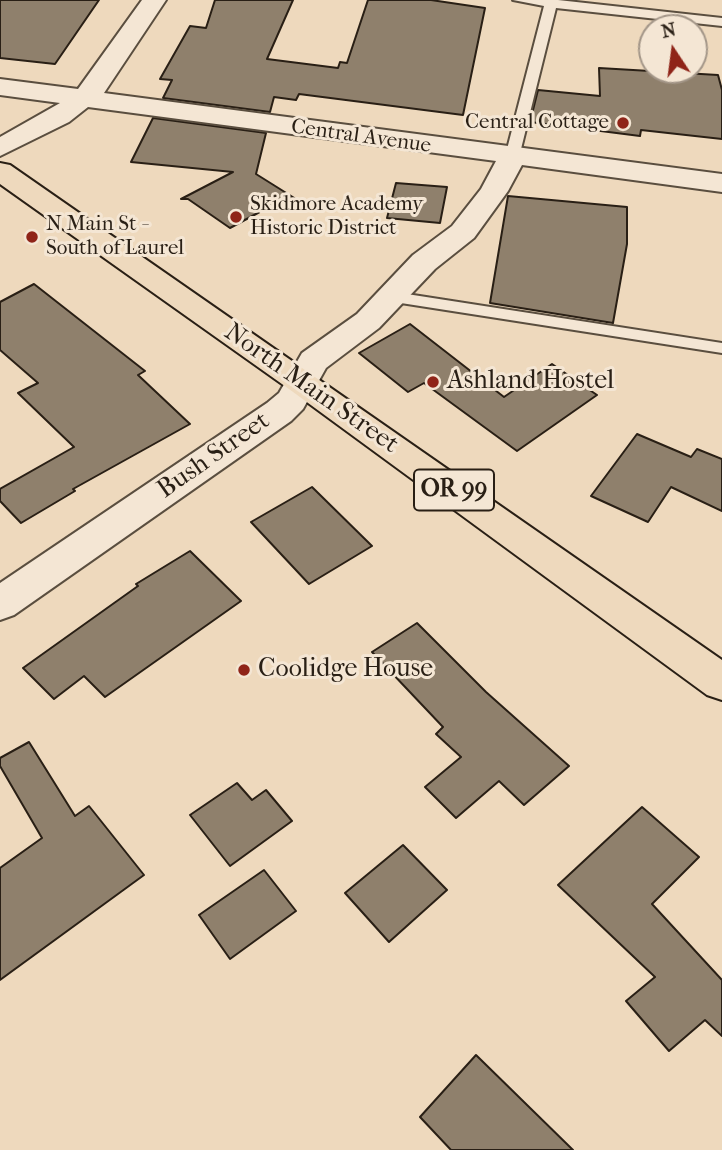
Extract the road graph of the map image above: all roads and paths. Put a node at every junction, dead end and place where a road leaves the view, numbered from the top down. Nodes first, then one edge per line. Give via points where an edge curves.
1 (154, 0) edge
2 (519, 0) edge
3 (552, 2) edge
4 (722, 22) edge
5 (0, 87) edge
6 (82, 100) junction
7 (0, 148) edge
8 (512, 157) junction
9 (0, 171) edge
10 (722, 183) edge
11 (394, 297) junction
12 (722, 348) edge
13 (301, 381) junction
14 (0, 604) edge
15 (722, 683) edge

1 - 6 street
2 - 3 lane
3 - 4 lane
3 - 8 lane
5 - 6 street, Central Avenue
6 - 7 street
6 - 8 street, Central Avenue
8 - 10 street, Central Avenue
8 - 11 street, Bush Street via 494,191 463,232 424,262
9 - 13 main road, North Main Street / OR 99
11 - 12 lane
11 - 13 street, Bush Street via 314,361
13 - 14 street, Bush Street via 279,412
13 - 15 main road, North Main Street / OR 99

